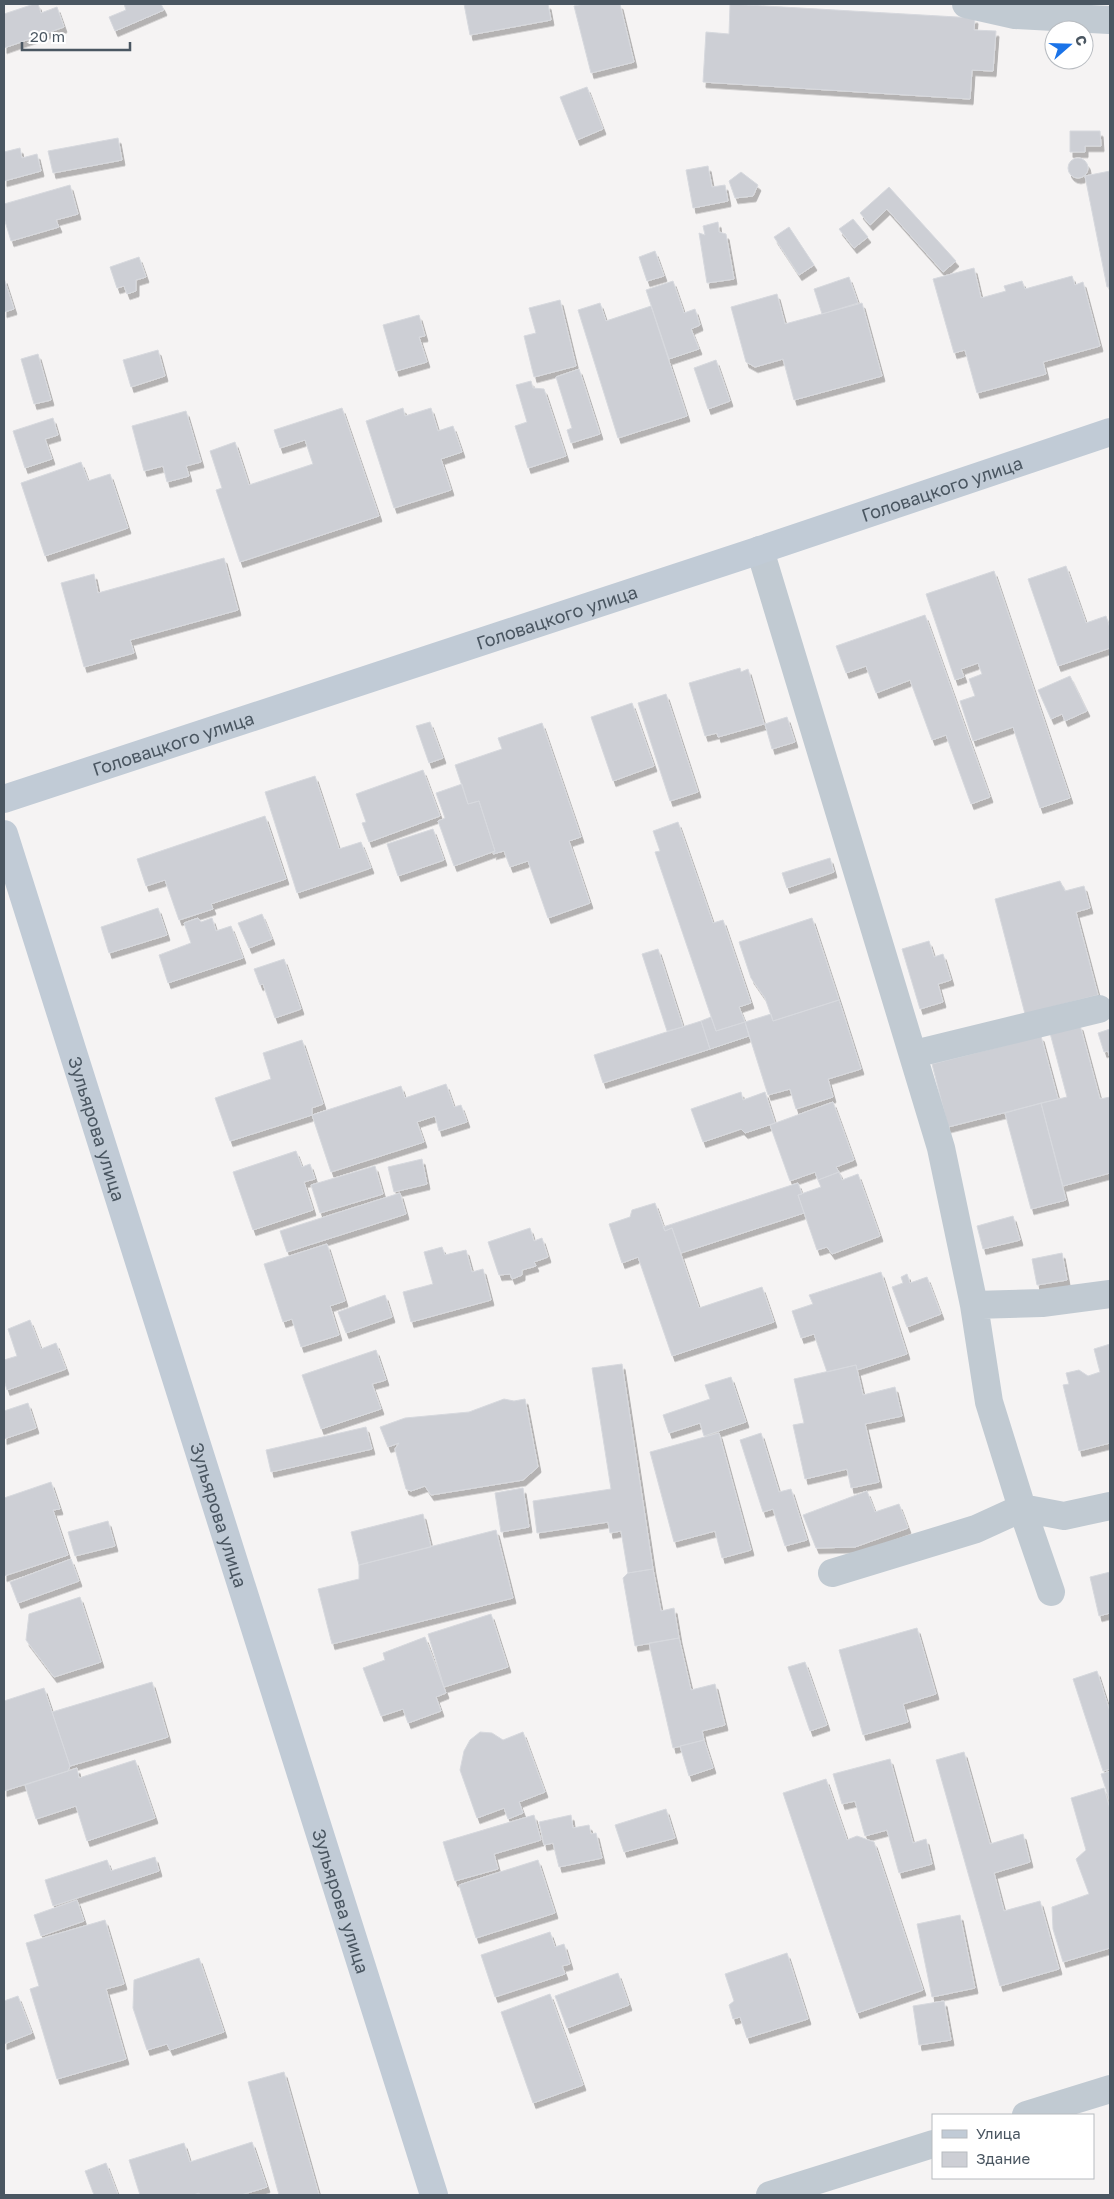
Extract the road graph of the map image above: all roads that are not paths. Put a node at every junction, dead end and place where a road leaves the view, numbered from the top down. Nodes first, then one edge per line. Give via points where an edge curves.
1 (966, 4) edge
2 (1108, 16) edge
3 (1110, 432) edge
4 (760, 550) junction
5 (4, 799) edge
6 (4, 834) edge
7 (1099, 1009) dead end
8 (914, 1054) junction
9 (1110, 1294) edge
10 (974, 1306) junction
11 (1110, 1506) edge
12 (1022, 1508) junction
13 (832, 1573) dead end
14 (1051, 1592) dead end
15 (1110, 2089) edge
16 (1029, 2114) edge
17 (932, 2144) edge
18 (434, 2195) edge
19 (770, 2195) edge

1 - 2 street via 1015,15
3 - 4 street, Головацкого улица
4 - 5 street, Головацкого улица
4 - 8 street
6 - 18 street, Зульярова улица
7 - 8 street
8 - 10 street via 941,1148
9 - 10 street via 1042,1303
10 - 12 street via 990,1402
11 - 12 street via 1064,1516
12 - 13 street via 976,1529
12 - 14 street
15 - 16 street
17 - 19 street

